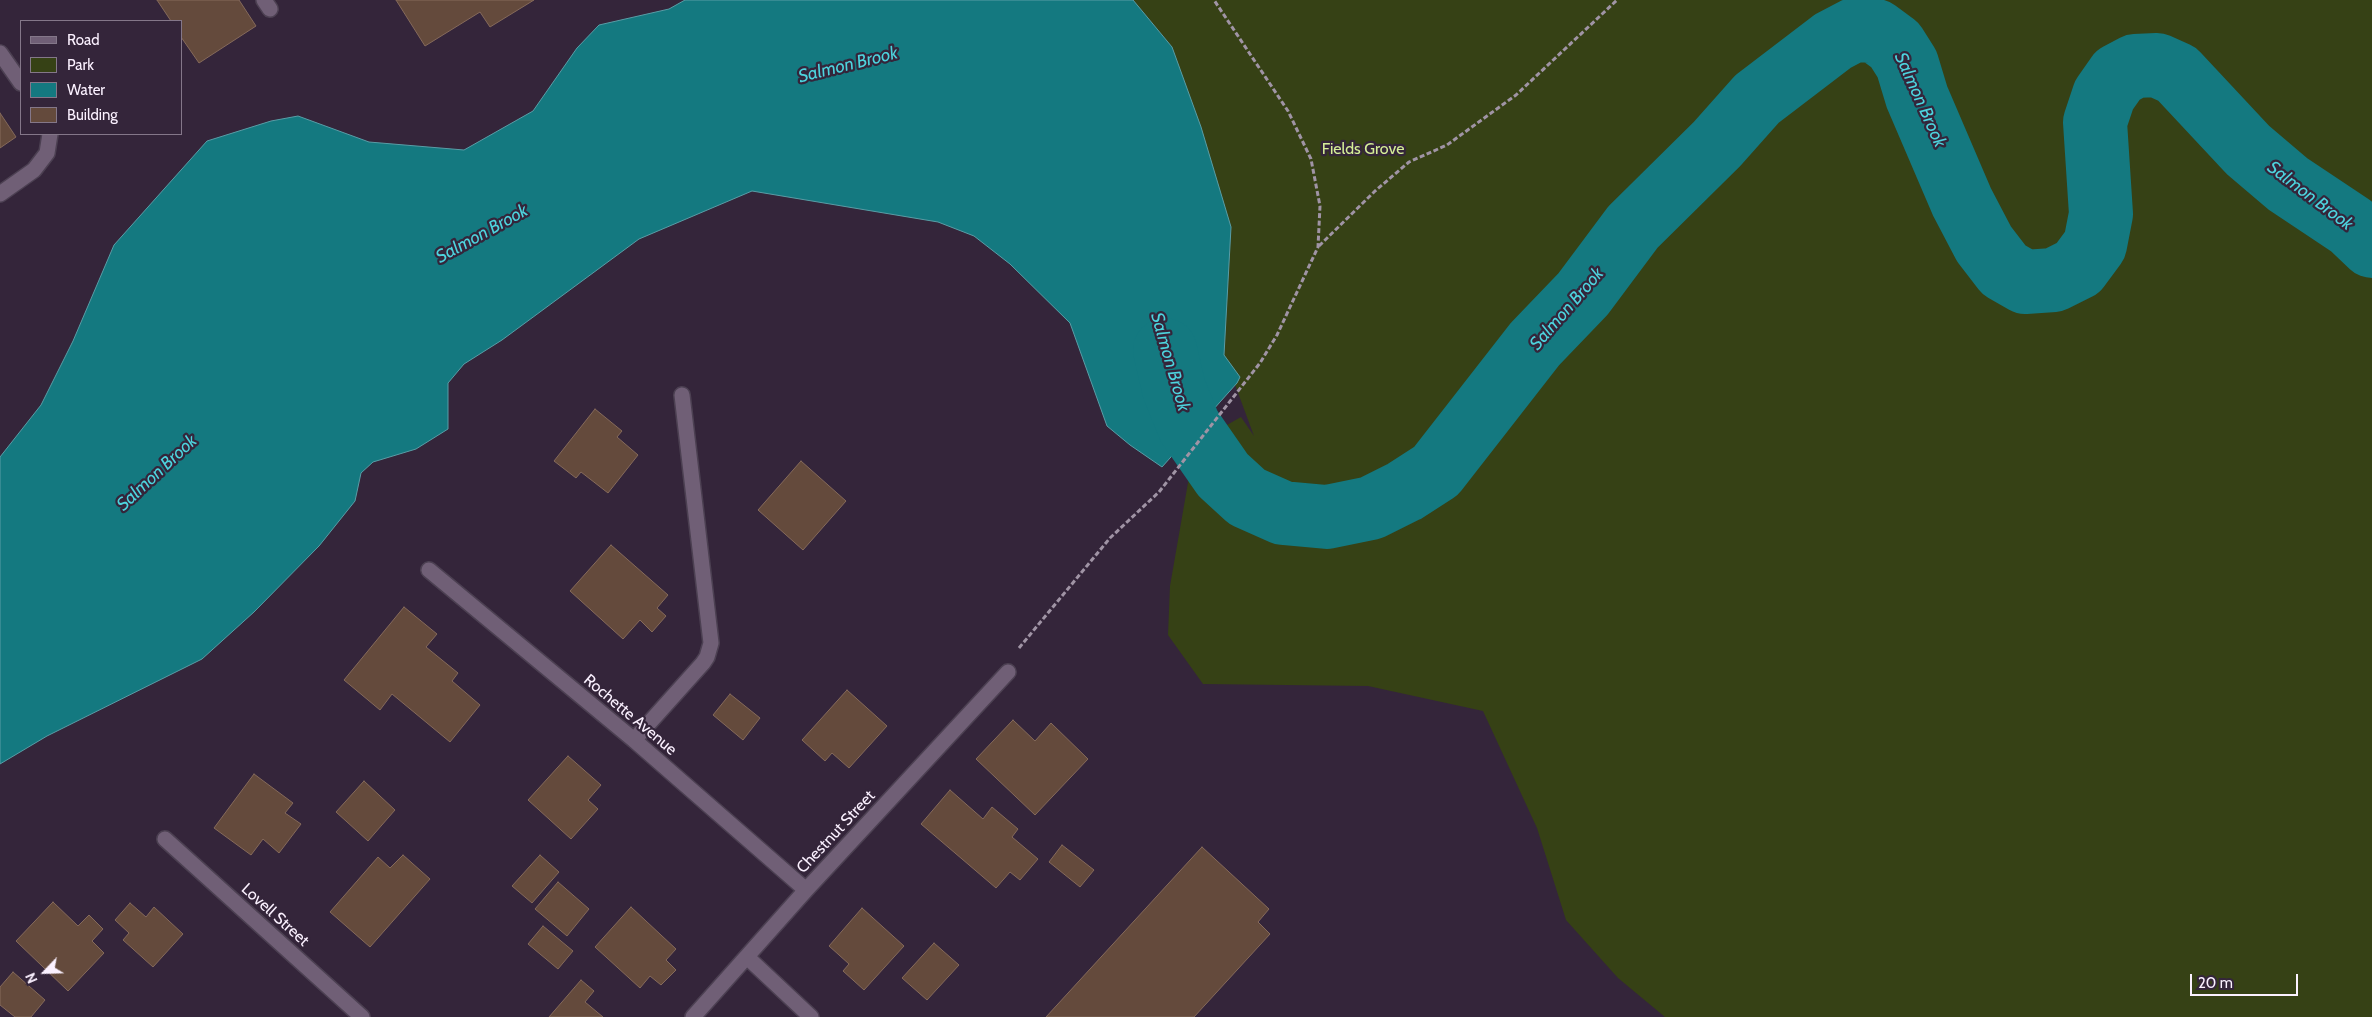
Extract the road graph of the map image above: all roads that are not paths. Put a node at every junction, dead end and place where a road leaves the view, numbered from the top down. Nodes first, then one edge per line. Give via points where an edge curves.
1 (0, 53) edge
2 (20, 82) edge
3 (50, 135) edge
4 (0, 194) edge
5 (682, 395) dead end
6 (429, 570) dead end
7 (1008, 672) road end
8 (634, 740) junction
9 (165, 839) dead end
10 (806, 890) junction
11 (747, 957) junction
12 (362, 1017) edge
13 (693, 1017) edge
14 (811, 1017) edge

1 - 2 street
3 - 4 street via 47,153 34,170
5 - 8 street via 711,643 703,663
6 - 8 street, Rochette Avenue
7 - 10 street, Chestnut Street
8 - 10 street, Rochette Avenue
9 - 12 street, Lovell Street
10 - 11 street, Chestnut Street
11 - 13 street, Chestnut Street
11 - 14 street

